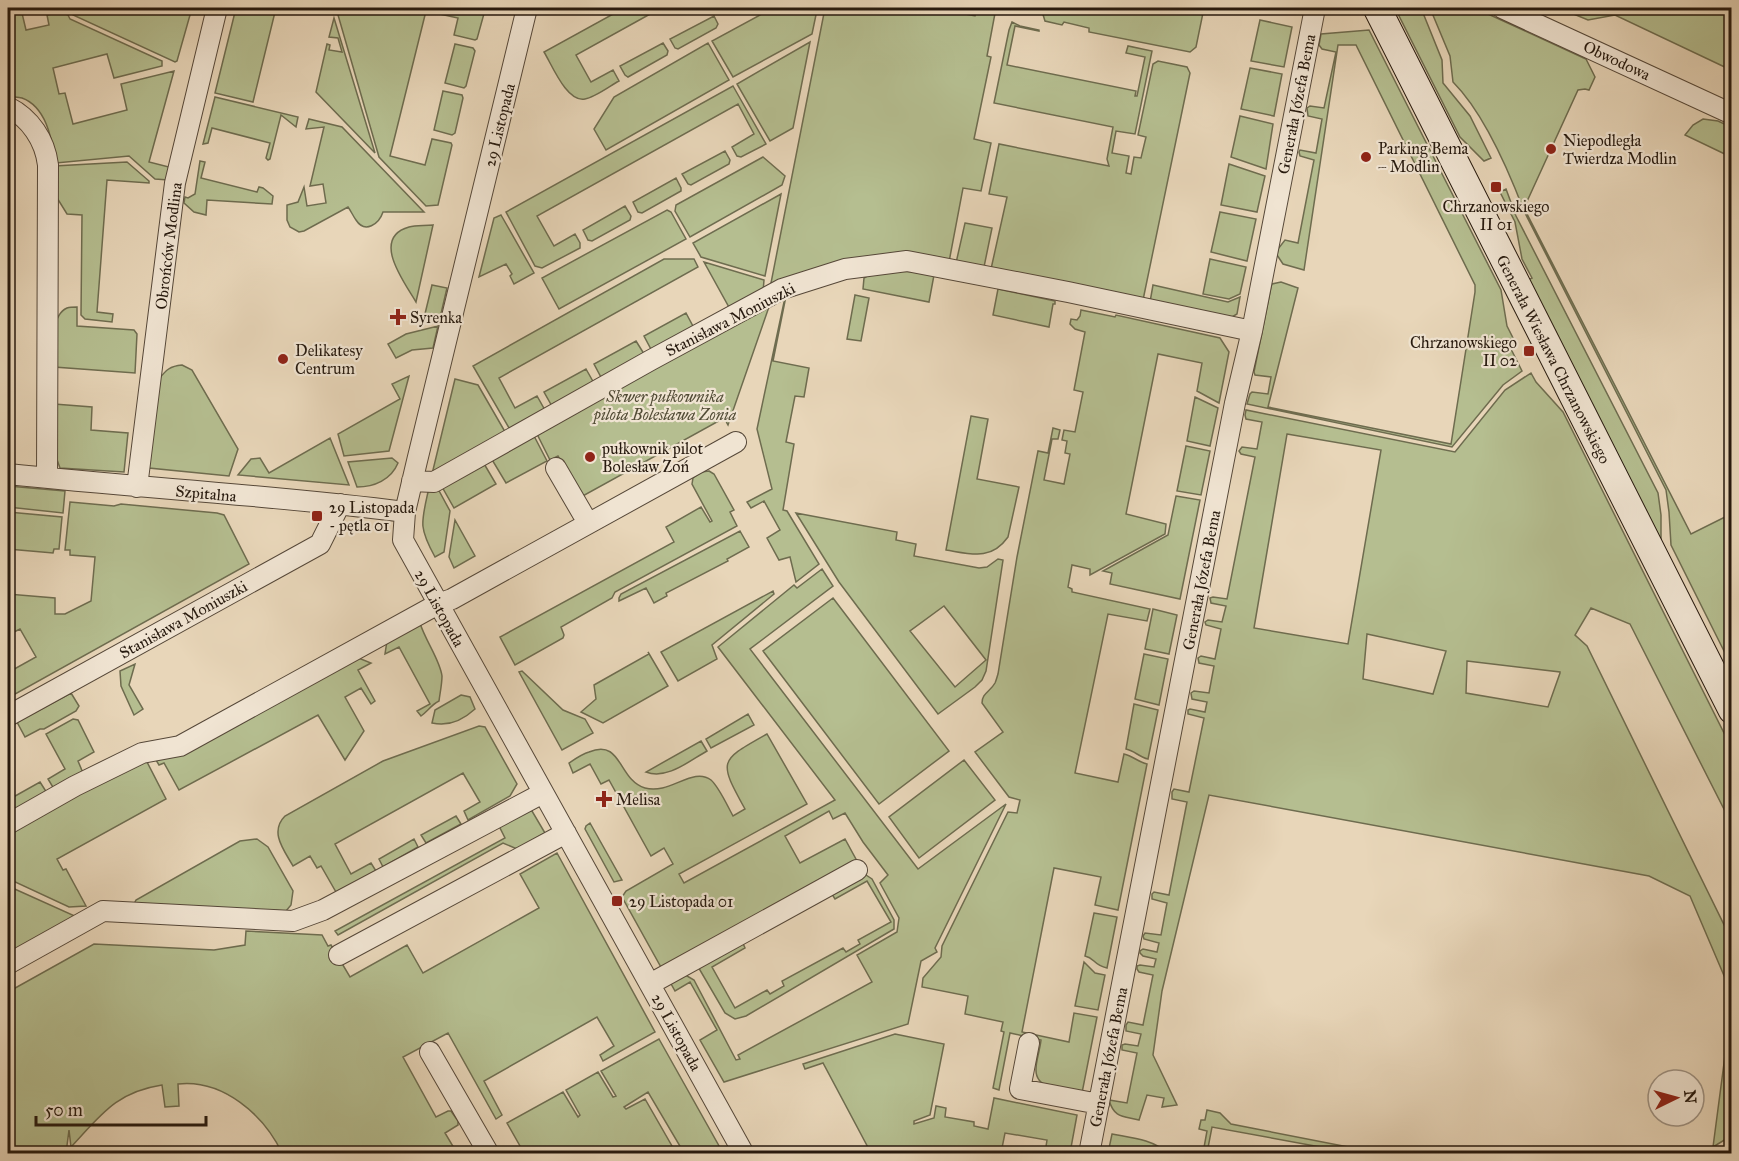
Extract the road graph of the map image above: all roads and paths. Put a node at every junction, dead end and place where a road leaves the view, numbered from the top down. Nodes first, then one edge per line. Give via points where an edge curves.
1 (217, 8) edge
2 (527, 8) edge
3 (1315, 8) edge
4 (1377, 8) edge
5 (1502, 8) edge
6 (8, 107) edge
7 (1731, 114) edge
8 (1252, 331) junction
9 (736, 442) dead end
10 (556, 468) dead end
11 (8, 474) edge
12 (46, 478) junction
13 (412, 481) junction
14 (137, 487) junction
15 (340, 504) junction
16 (405, 512) junction
17 (588, 523) junction
18 (438, 604) junction
19 (1731, 710) edge
20 (8, 716) edge
21 (543, 793) junction
22 (8, 824) edge
23 (566, 834) junction
24 (857, 870) dead end
25 (339, 955) dead end
26 (8, 964) edge
27 (650, 984) junction
28 (1029, 1043) dead end
29 (430, 1052) dead end
30 (1099, 1104) junction
31 (489, 1154) edge
32 (744, 1154) edge
33 (1089, 1154) edge

1 - 14 street, Obrońców Modlina via 175,183
2 - 13 street, 29 Listopada
3 - 8 street, Generała Józefa Bema
4 - 19 street, Generała Wiesława Chrzanowskiego
5 - 7 street, Obwodowa
6 - 12 street via 35,129 48,165
8 - 13 street, Stanisława Moniuszki via 908,261 845,269 782,289 434,482
8 - 30 street, Generała Józefa Bema via 1230,426
9 - 17 street
10 - 17 street
11 - 12 street, Szpitalna
12 - 14 street, Szpitalna
13 - 16 street, 29 Listopada
14 - 15 street, Szpitalna
15 - 16 street, Szpitalna
15 - 20 street, Stanisława Moniuszki via 320,544
16 - 18 street, 29 Listopada via 403,540
17 - 18 street
18 - 21 street, 29 Listopada
18 - 22 street via 180,746 142,753
21 - 23 street, 29 Listopada
21 - 26 street via 323,910 293,921 103,911
23 - 25 street
23 - 27 street, 29 Listopada
24 - 27 street
27 - 32 street, 29 Listopada
28 - 30 street via 1020,1089
29 - 31 street
30 - 33 street, Generała Józefa Bema

